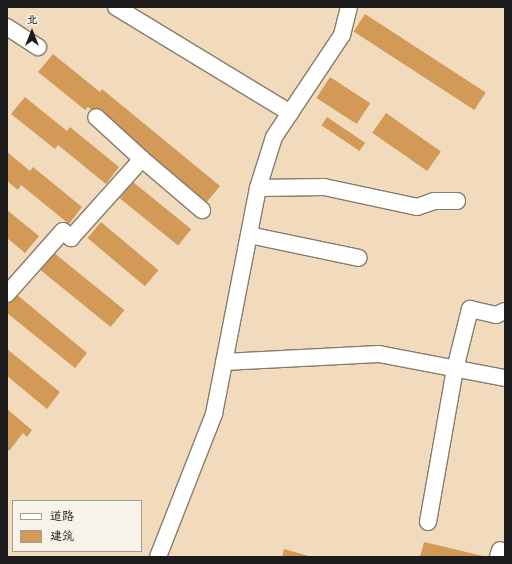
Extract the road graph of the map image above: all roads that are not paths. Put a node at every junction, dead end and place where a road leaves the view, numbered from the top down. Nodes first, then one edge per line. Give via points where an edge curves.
1 (116, 7) edge
2 (349, 7) edge
3 (7, 27) edge
4 (38, 46) dead end
5 (290, 113) junction
6 (96, 117) dead end
7 (142, 159) junction
8 (258, 188) junction
9 (457, 201) dead end
10 (202, 210) dead end
11 (249, 235) junction
12 (359, 258) dead end
13 (7, 294) edge
14 (505, 311) edge
15 (224, 362) junction
16 (455, 369) junction
17 (505, 378) edge
18 (428, 522) dead end
19 (158, 557) edge

1 - 5 street
2 - 5 street via 342,35
3 - 4 street
5 - 8 street via 274,137
6 - 7 street
7 - 10 street
7 - 13 street via 71,238 63,231
8 - 9 street via 324,187 417,207 434,202
8 - 11 street
11 - 12 street
11 - 15 street
14 - 16 street via 496,315 470,309
15 - 16 street via 379,354
15 - 19 street via 214,414
16 - 17 street
16 - 18 street

